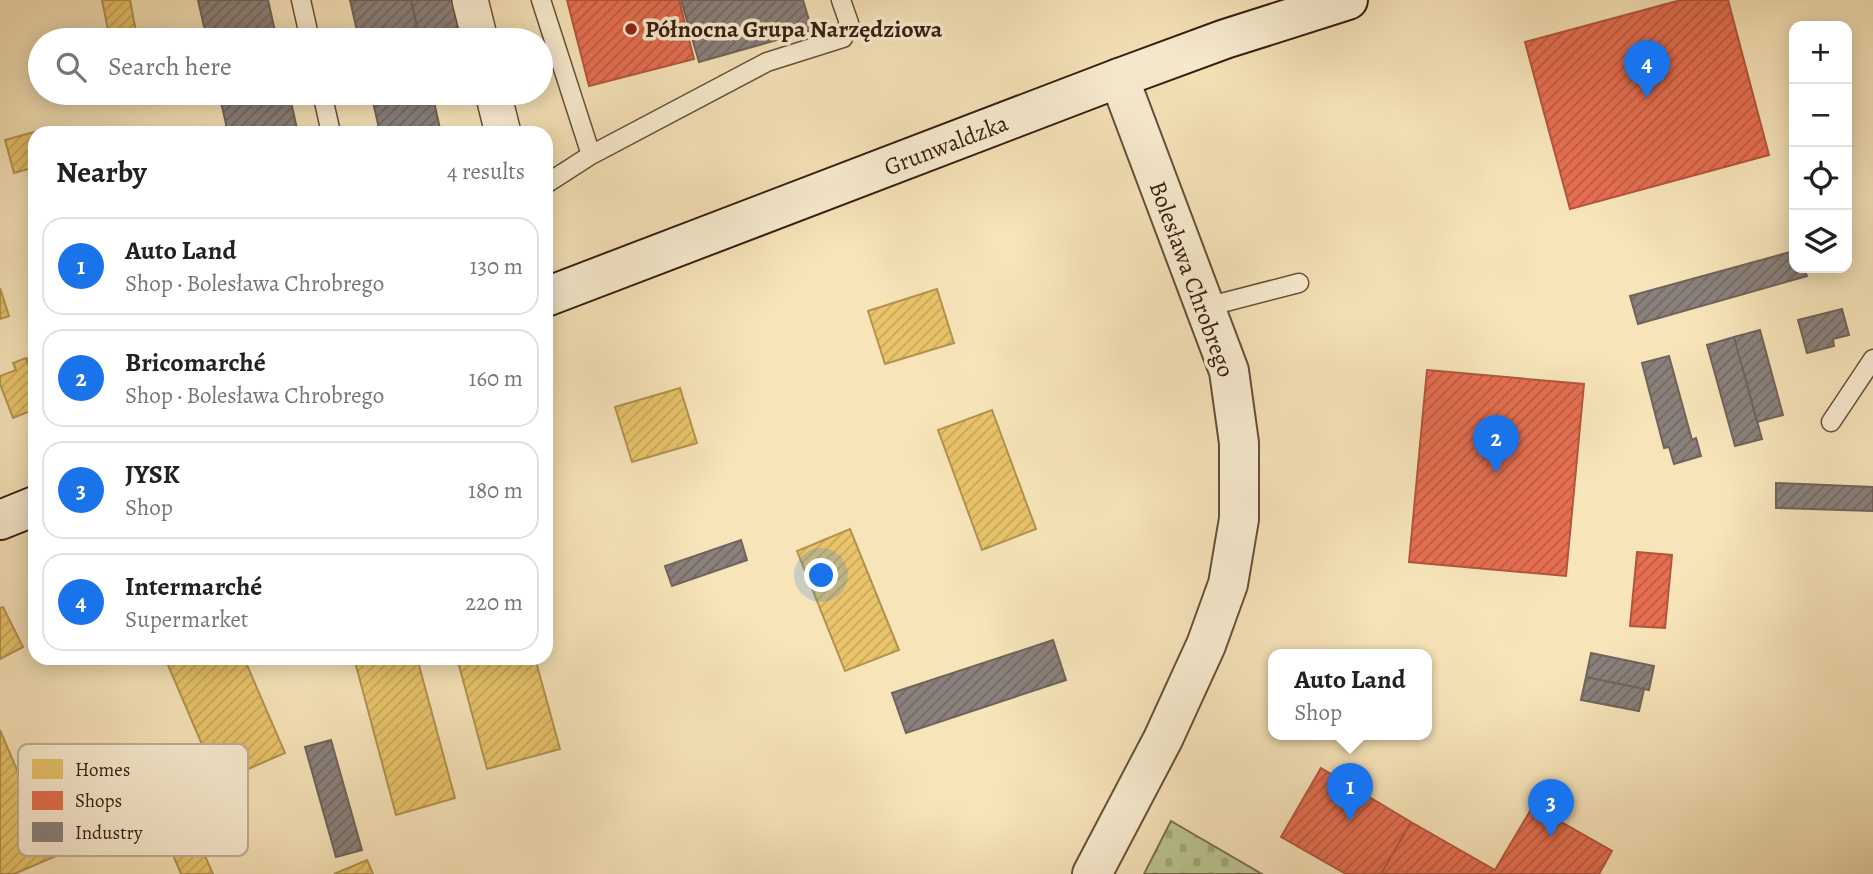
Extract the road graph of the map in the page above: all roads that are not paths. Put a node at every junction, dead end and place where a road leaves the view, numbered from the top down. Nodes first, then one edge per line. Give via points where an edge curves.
1 (301, 0) edge
2 (470, 0) edge
3 (541, 0) edge
4 (841, 0) edge
5 (1348, 0) edge
6 (307, 28) edge
7 (477, 28) edge
8 (550, 28) edge
9 (553, 37) edge
10 (1119, 78) junction
11 (325, 105) edge
12 (496, 105) edge
13 (329, 126) edge
14 (501, 126) edge
15 (591, 155) junction
16 (553, 179) edge
17 (1299, 284) dead end
18 (553, 294) edge
19 (1206, 307) junction
20 (1873, 359) edge
21 (1831, 422) dead end
22 (28, 509) edge
23 (0, 520) edge
24 (1092, 874) edge

1 - 6 lane
2 - 7 street
3 - 8 lane
4 - 15 lane via 849,23 844,38 767,62
5 - 10 main road, Grunwaldzka
9 - 15 lane
10 - 18 main road, Grunwaldzka
10 - 19 main road, Bolesława Chrobrego
11 - 13 lane
12 - 14 street
15 - 16 lane
17 - 19 lane
19 - 24 main road, Bolesława Chrobrego via 1228,371 1239,443 1239,519 1228,584 1168,728
20 - 21 lane
22 - 23 main road

